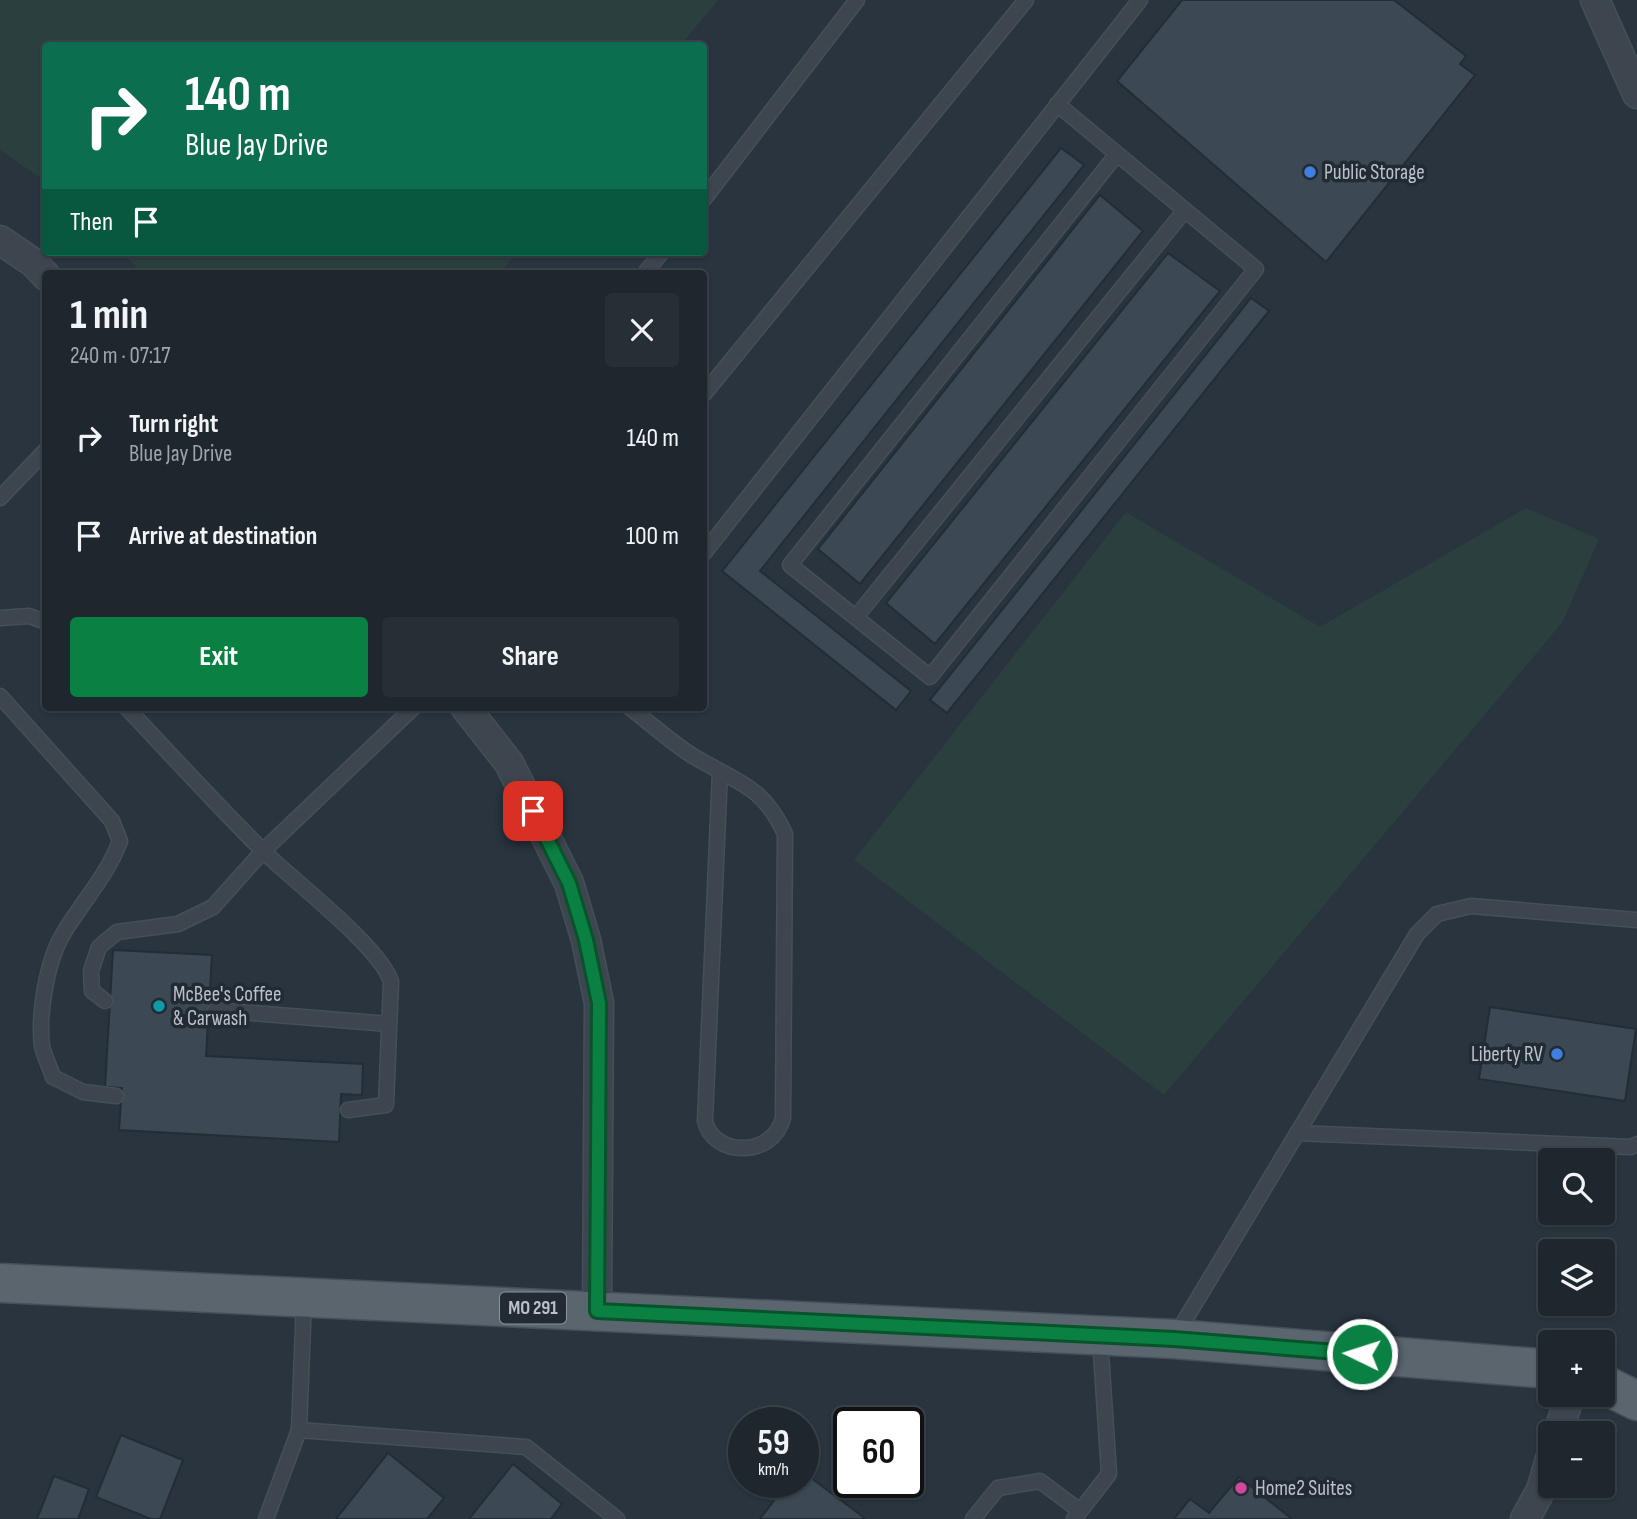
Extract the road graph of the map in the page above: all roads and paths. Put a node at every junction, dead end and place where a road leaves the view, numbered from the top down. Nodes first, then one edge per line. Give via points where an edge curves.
1 (857, 0) edge
2 (1026, 0) edge
3 (1140, 0) edge
4 (1595, 0) edge
5 (1637, 94) edge
6 (1057, 104) junction
7 (1117, 154) junction
8 (707, 195) edge
9 (1185, 210) junction
10 (0, 240) edge
11 (659, 256) edge
12 (647, 270) edge
13 (42, 271) edge
14 (707, 390) edge
15 (42, 454) edge
16 (0, 498) edge
17 (707, 549) edge
18 (856, 617) junction
19 (0, 618) edge
20 (42, 621) edge
21 (0, 696) edge
22 (130, 711) edge
23 (410, 711) edge
24 (469, 711) edge
25 (634, 711) edge
26 (720, 771) junction
27 (263, 851) junction
28 (1637, 919) edge
29 (105, 1002) dead end
30 (215, 1010) dead end
31 (390, 1024) junction
32 (116, 1096) dead end
33 (348, 1110) dead end
34 (1297, 1133) junction
35 (1637, 1144) edge
36 (0, 1283) edge
37 (304, 1299) junction
38 (597, 1311) junction
39 (1100, 1337) junction
40 (1174, 1339) junction
41 (1538, 1368) edge
42 (1637, 1370) edge
43 (1615, 1371) edge
44 (1615, 1390) edge
45 (1637, 1401) edge
46 (299, 1430) junction
47 (1538, 1495) edge
48 (1077, 1515) edge
49 (266, 1519) edge
50 (617, 1519) edge
51 (972, 1519) edge
52 (1525, 1519) edge

1 - 8 lane
2 - 14 lane
3 - 6 lane
4 - 5 street
6 - 7 lane
6 - 17 lane
7 - 9 lane
7 - 18 lane via 790,565
9 - 18 lane
9 - 18 lane via 1256,269 930,677
10 - 13 street
11 - 12 lane
15 - 16 lane
19 - 20 lane via 29,616
21 - 32 lane via 112,821 120,841 112,862 62,935 53,956 42,1045 53,1077 83,1091
22 - 27 lane
23 - 27 lane
24 - 38 street via 509,763 569,883 586,940 599,1003
25 - 26 lane
26 - 26 lane via 753,790 774,810 785,834 783,1118 779,1132 757,1146 719,1143 708,1134 705,1121
27 - 29 lane via 213,906 178,923 117,932 99,947 91,971 92,991
27 - 31 lane via 388,969
28 - 34 lane via 1471,906 1437,914 1417,934
30 - 31 lane
31 - 33 lane via 386,1105
34 - 35 lane
34 - 40 lane
36 - 37 main road, MO 291
37 - 38 main road, MO 291
37 - 46 lane
38 - 39 main road, MO 291
39 - 40 main road, MO 291
39 - 48 lane via 1110,1474
40 - 41 main road, MO 291
42 - 43 main road
44 - 45 main road
46 - 49 lane
46 - 50 lane via 526,1447
47 - 52 street
48 - 51 lane via 1040,1481 998,1488

